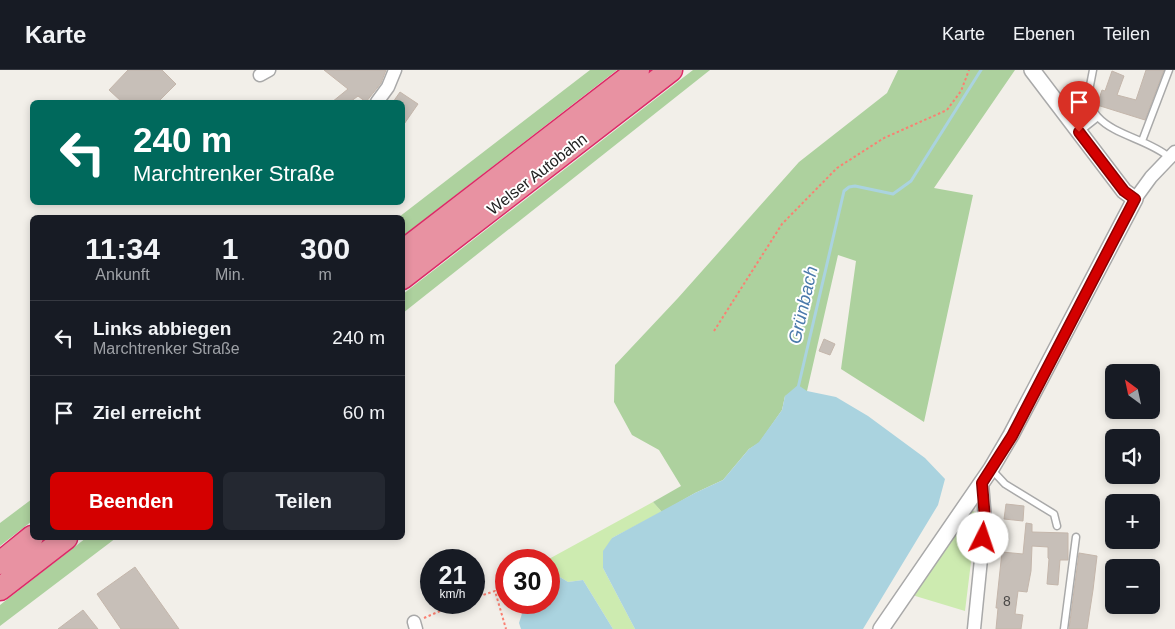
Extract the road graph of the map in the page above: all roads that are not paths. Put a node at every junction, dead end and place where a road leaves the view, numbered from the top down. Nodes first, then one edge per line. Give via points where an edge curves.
1 (396, 70) edge
2 (638, 70) edge
3 (672, 70) edge
4 (1032, 70) edge
5 (1093, 70) edge
6 (1168, 70) edge
7 (378, 100) edge
8 (1098, 117) junction
9 (1079, 132) junction
10 (1142, 141) junction
11 (1172, 155) edge
12 (1135, 199) junction
13 (405, 250) edge
14 (405, 276) edge
15 (991, 469) junction
16 (982, 483) junction
17 (1057, 526) dead end
18 (1076, 537) dead end
19 (30, 540) edge
20 (63, 540) edge
21 (0, 563) edge
22 (0, 589) edge
23 (881, 629) edge
24 (974, 629) edge
25 (1064, 629) edge

1 - 7 street
2 - 13 highway, Welser Autobahn
3 - 14 highway, Welser Autobahn
4 - 9 street
5 - 8 lane via 1088,100
6 - 10 lane
8 - 9 lane
8 - 10 lane
9 - 12 street via 1124,191
10 - 11 lane
11 - 12 street
12 - 15 street via 1012,436
15 - 16 street
15 - 17 lane via 1005,484 1054,514
16 - 23 street
16 - 24 street via 985,519
18 - 25 lane
19 - 21 highway
20 - 22 highway

